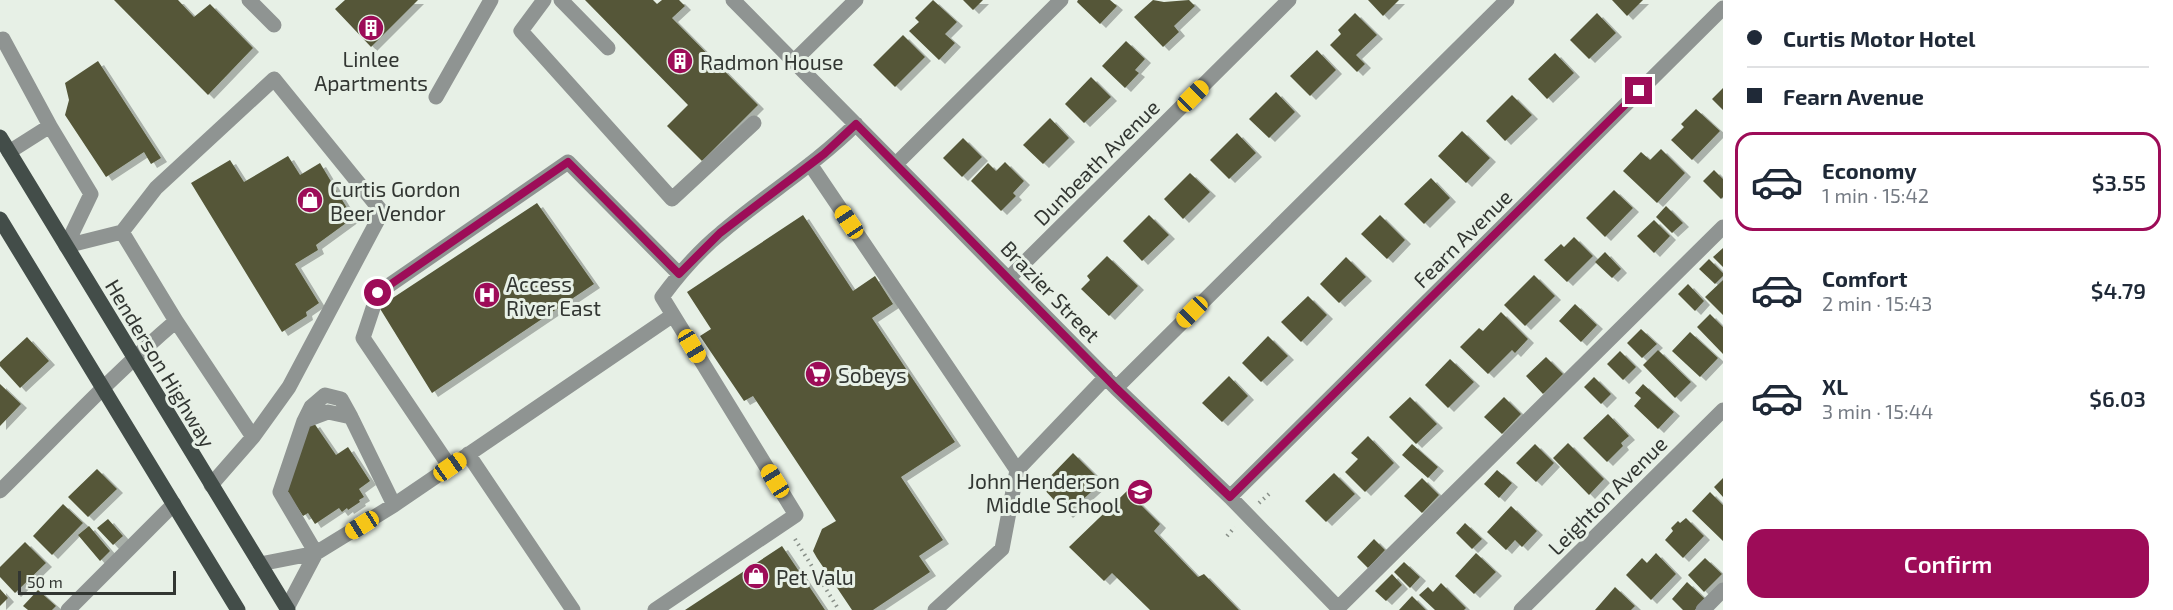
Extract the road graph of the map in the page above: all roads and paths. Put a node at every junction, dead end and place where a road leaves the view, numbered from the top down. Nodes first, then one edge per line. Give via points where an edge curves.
1 (249, 0) edge
2 (491, 0) edge
3 (544, 0) edge
4 (561, 0) edge
5 (733, 0) edge
6 (856, 0) edge
7 (1061, 0) edge
8 (1289, 0) edge
9 (1508, 0) edge
10 (1723, 8) edge
11 (274, 25) dead end
12 (0, 42) edge
13 (608, 48) dead end
14 (794, 61) junction
15 (436, 97) dead end
16 (754, 123) dead end
17 (856, 124) junction
18 (50, 126) junction
19 (0, 137) edge
20 (9, 152) junction
21 (810, 164) junction
22 (896, 164) junction
23 (0, 219) edge
24 (1723, 227) edge
25 (122, 232) junction
26 (66, 246) junction
27 (679, 274) junction
28 (1010, 278) junction
29 (673, 315) junction
30 (176, 321) junction
31 (133, 358) junction
32 (1111, 382) junction
33 (103, 390) junction
34 (1723, 410) edge
35 (253, 437) junction
36 (468, 454) junction
37 (450, 467) junction
38 (1017, 470) junction
39 (211, 485) junction
40 (0, 491) edge
41 (1270, 493) dead end
42 (1230, 497) junction
43 (174, 504) junction
44 (394, 505) junction
45 (1254, 508) dead end
46 (1238, 525) dead end
47 (1227, 536) dead end
48 (795, 538) dead end
49 (316, 553) junction
50 (260, 564) junction
51 (1723, 590) edge
52 (288, 609) edge
53 (1339, 609) edge
54 (68, 610) edge
55 (238, 610) edge
56 (573, 610) edge
57 (655, 610) edge
58 (839, 610) edge
59 (935, 610) edge
60 (1521, 610) edge
61 (1703, 610) edge

1 - 11 street
2 - 15 street
3 - 16 street via 520,31 672,199
4 - 13 street
5 - 14 street, Brazier Street
6 - 14 street
7 - 22 street
8 - 28 street, Dunbeath Avenue
9 - 32 street
10 - 42 street, Fearn Avenue
12 - 18 street via 3,39
14 - 17 street, Brazier Street
17 - 21 street
17 - 22 street, Brazier Street
18 - 20 street
18 - 26 street via 91,194
19 - 20 main road, Henderson Highway
20 - 26 main road, Henderson Highway
21 - 27 street via 720,233
21 - 38 street
22 - 28 street, Brazier Street
23 - 33 main road
24 - 53 street
25 - 26 street
25 - 30 street
25 - 35 street via 156,188 274,80 382,212 289,387
26 - 31 main road, Henderson Highway
27 - 29 street via 662,297
27 - 37 street via 568,162 378,293 363,338
28 - 32 street, Brazier Street
29 - 36 street
29 - 57 street via 796,515
30 - 31 street
30 - 35 street
31 - 33 street
31 - 39 main road, Henderson Highway
32 - 38 street
32 - 42 street, Brazier Street
33 - 40 street
33 - 43 main road
34 - 60 street, Leighton Avenue
35 - 39 street
36 - 37 street
36 - 56 street
37 - 44 street
38 - 59 street via 1002,549
39 - 50 main road, Henderson Highway
41 - 45 path
42 - 53 street, Brazier Street
43 - 54 street
43 - 55 main road
44 - 49 street
44 - 49 street via 351,417 328,412 304,421 280,492
46 - 47 path
48 - 58 path
49 - 50 street
49 - 52 street
50 - 52 main road, Henderson Highway
51 - 61 street

